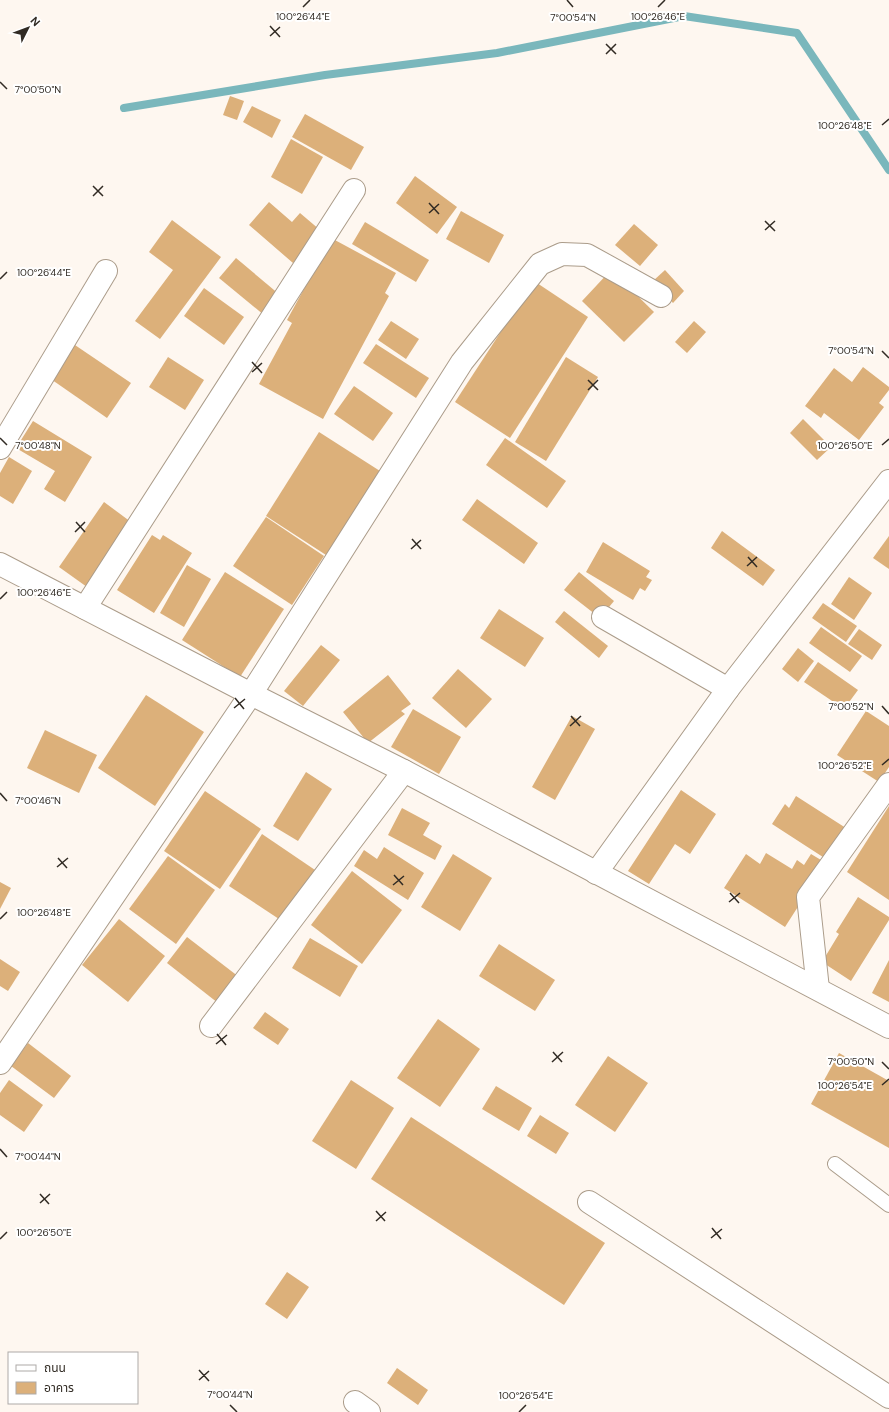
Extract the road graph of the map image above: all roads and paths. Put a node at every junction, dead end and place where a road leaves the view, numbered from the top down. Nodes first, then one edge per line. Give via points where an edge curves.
1 (354, 190) dead end
2 (106, 271) dead end
3 (661, 296) dead end
4 (0, 448) edge
5 (889, 481) edge
6 (0, 564) edge
7 (85, 608) junction
8 (603, 617) dead end
9 (728, 689) junction
10 (251, 694) junction
11 (404, 771) junction
12 (889, 784) edge
13 (596, 873) junction
14 (818, 989) junction
15 (211, 1026) dead end
16 (889, 1027) edge
17 (0, 1063) edge
18 (835, 1164) dead end
19 (589, 1202) dead end
20 (889, 1205) edge
21 (889, 1397) edge

1 - 7 street
2 - 4 street
3 - 10 street via 587,255 562,254 540,264 462,362
5 - 9 street
6 - 7 street
7 - 10 street
8 - 9 street
9 - 13 street
10 - 11 street
10 - 17 street
11 - 13 street
11 - 15 street
12 - 14 street via 808,897
13 - 14 street
14 - 16 street
18 - 20 lane
19 - 21 street

